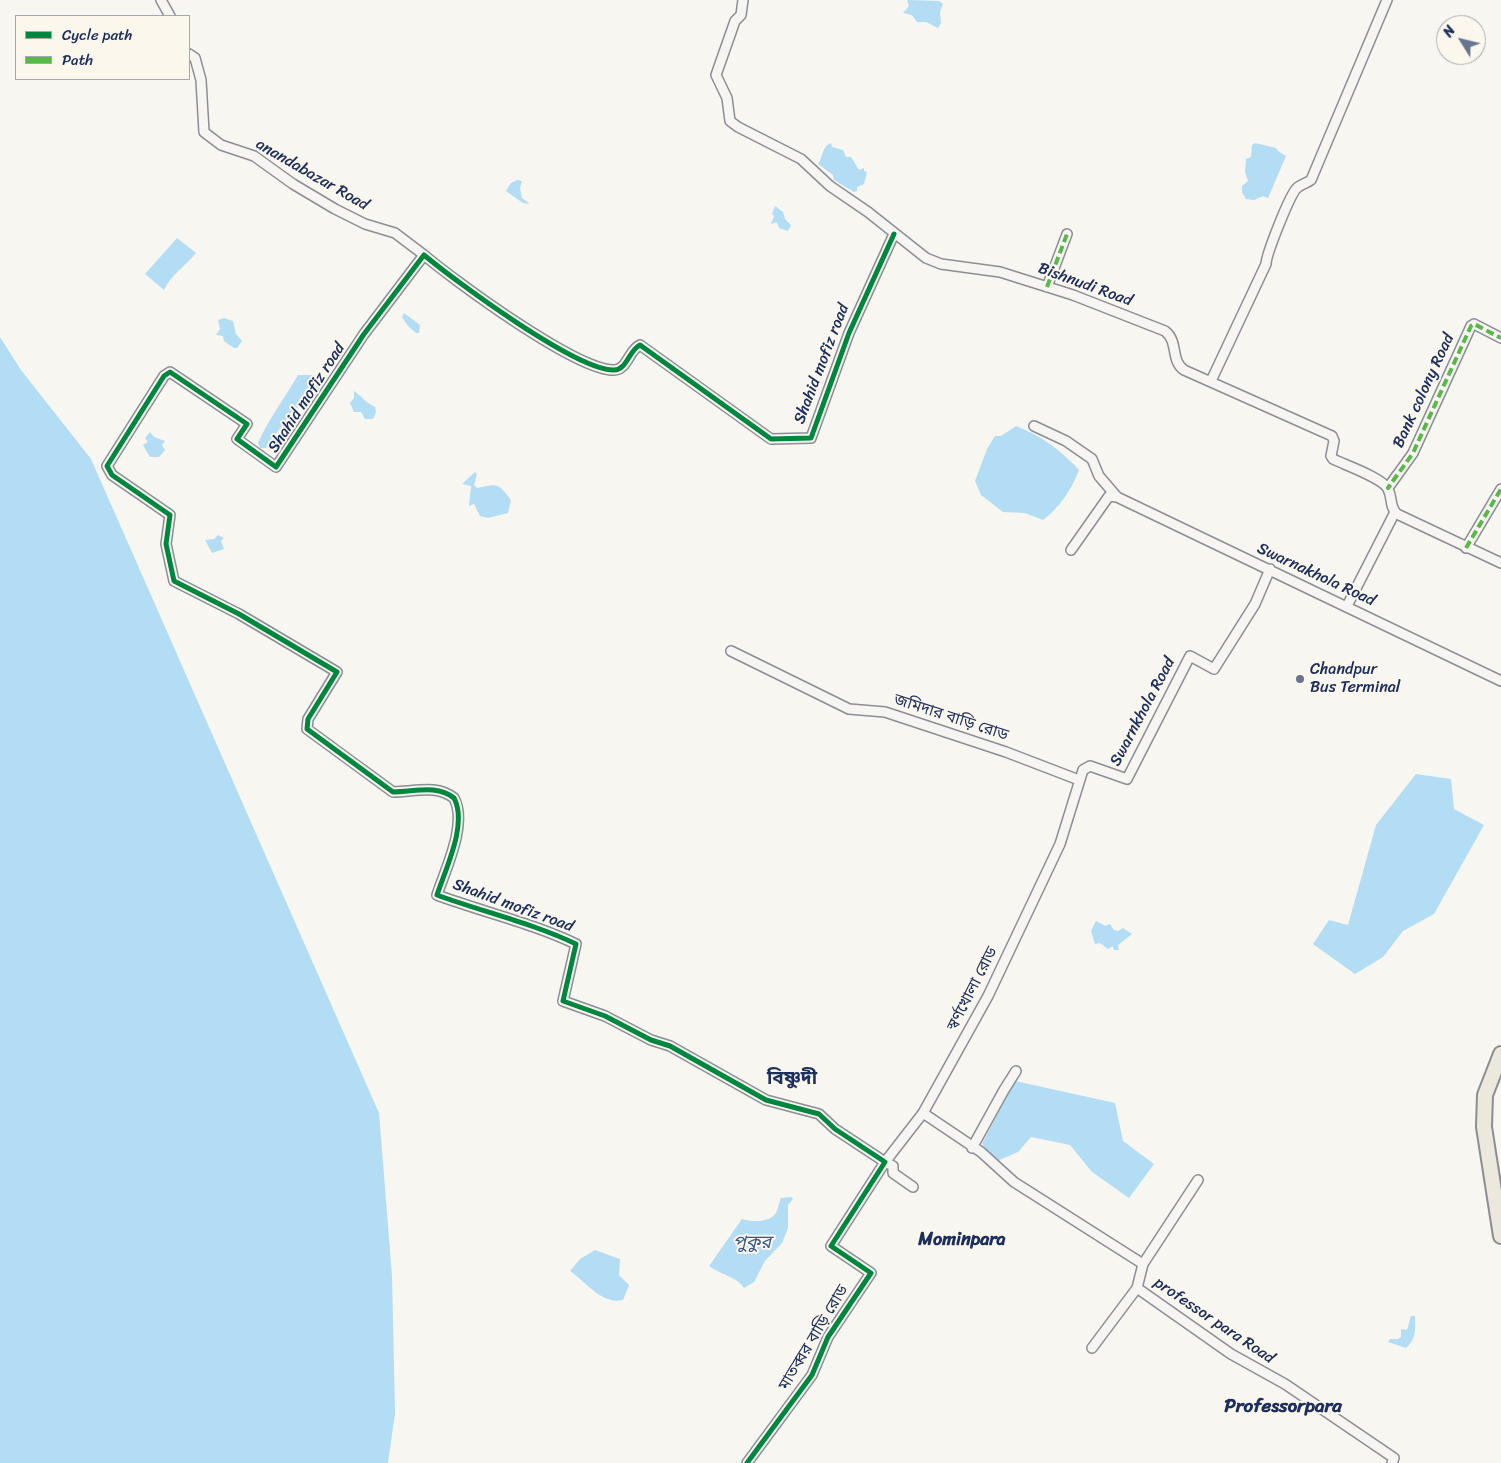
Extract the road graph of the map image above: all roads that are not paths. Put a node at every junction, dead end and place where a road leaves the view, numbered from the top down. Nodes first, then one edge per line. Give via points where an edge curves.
1 (161, 0) edge
2 (743, 0) edge
3 (1387, 0) edge
4 (169, 15) edge
5 (190, 55) edge
6 (894, 234) junction
7 (1067, 234) dead end
8 (424, 255) junction
9 (1047, 287) junction
10 (1501, 338) edge
11 (1211, 381) junction
12 (1034, 426) dead end
13 (1398, 475) dead end
14 (1388, 488) junction
15 (1501, 489) edge
16 (1117, 497) junction
17 (1394, 512) junction
18 (1466, 548) junction
19 (1071, 550) dead end
20 (1501, 563) edge
21 (1270, 569) junction
22 (1347, 606) junction
23 (731, 652) dead end
24 (1501, 682) edge
25 (1079, 780) junction
26 (1501, 1054) edge
27 (1016, 1071) dead end
28 (923, 1113) junction
29 (972, 1148) junction
30 (885, 1162) junction
31 (1198, 1180) dead end
32 (1496, 1182) edge
33 (913, 1187) dead end
34 (1501, 1236) edge
35 (1142, 1264) junction
36 (1137, 1288) junction
37 (1092, 1348) dead end
38 (1396, 1461) edge
39 (746, 1463) edge

1 - 4 street
2 - 6 street, Bishnudi Road via 741,15 735,21 716,75 726,98 730,121 801,160
3 - 11 street via 1311,180 1297,188 1287,204 1266,255 1266,264
5 - 8 street, anandabazar Road via 201,80 204,132 221,145 254,156 293,184 365,224 395,233
6 - 8 street, Shahid mofiz road via 849,333 810,438 770,440 640,345 622,368 600,368 572,356 493,306
6 - 9 street, Bishnudi Road via 926,258 941,264 1000,272
7 - 9 street
8 - 30 street, Shahid mofiz road via 342,365 276,467 237,439 247,424 170,372 164,376 107,466 112,475 170,515 166,544 174,581 239,614 337,672 308,719 307,729 393,792 431,789 454,798 457,819 454,848 437,895 576,944 563,1000 670,1046 766,1100 819,1114 835,1129
9 - 11 street, Bishnudi Road via 1165,331 1172,340 1178,366
10 - 14 street, Bank colony Road via 1474,324 1471,326 1413,453
11 - 14 street, Bishnudi Road via 1332,436 1333,459
12 - 16 street via 1066,441 1092,459 1099,476
13 - 14 street
14 - 17 street
15 - 18 street
16 - 19 street via 1109,496
16 - 21 street, Swarnakhola Road
17 - 18 street
17 - 22 street
18 - 20 street
21 - 22 street, Swarnakhola Road
21 - 25 street, Swarnkhola Road via 1255,604 1214,669 1190,656 1127,779 1090,766 1083,770
22 - 24 street, Swarnakhola Road
23 - 25 street, জমিদার বাড়ি রোড via 849,708 885,712
25 - 28 street, স্বর্ণখোলা রোড via 1060,844 1034,902 988,996
26 - 32 main road via 1485,1095 1484,1127
27 - 29 street
28 - 29 street, professor para Road
28 - 30 street, স্বর্ণখোলা রোড
29 - 35 street, professor para Road via 981,1152 1014,1182
30 - 33 street via 893,1166 893,1173
30 - 39 street, মাতব্বর বাড়ি রোড via 831,1246 871,1273 828,1336 812,1376
31 - 35 street, professor para Road
32 - 34 main road
35 - 36 street, professor para Road
36 - 37 street
36 - 38 street, professor para Road via 1231,1354 1284,1384

